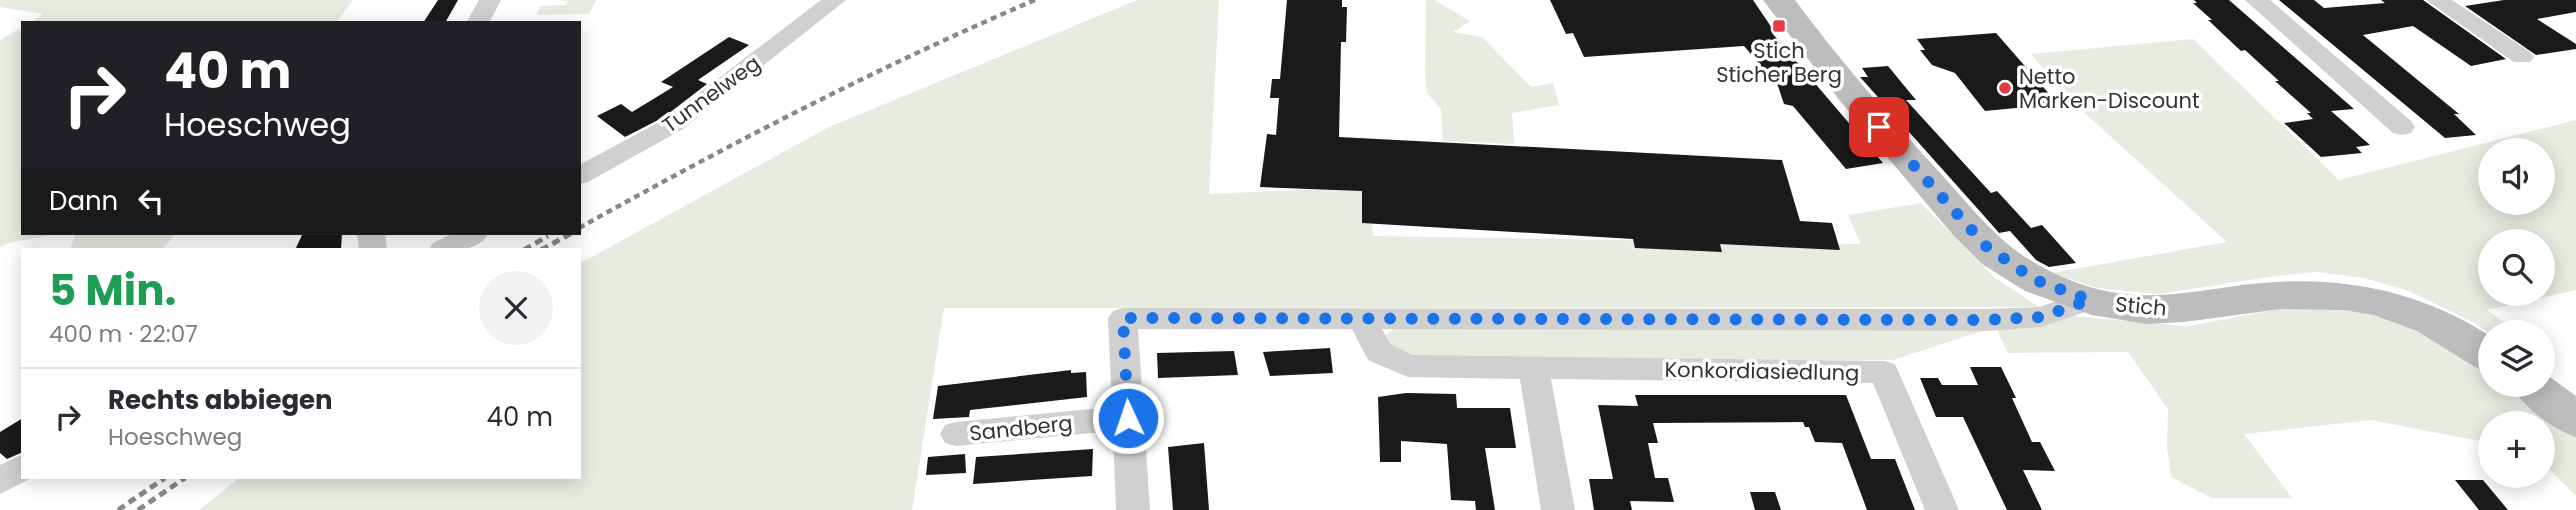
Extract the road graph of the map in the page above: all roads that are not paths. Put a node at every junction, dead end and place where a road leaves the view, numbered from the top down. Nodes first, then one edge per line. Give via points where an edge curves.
1 (490, 0) edge
2 (835, 0) edge
3 (1779, 0) edge
4 (2256, 0) edge
5 (2437, 0) edge
6 (478, 21) edge
7 (2522, 57) dead end
8 (2402, 127) dead end
9 (581, 175) edge
10 (471, 235) edge
11 (447, 248) edge
12 (2090, 300) junction
13 (1361, 318) junction
14 (2478, 347) edge
15 (1534, 369) junction
16 (2555, 397) edge
17 (1128, 418) junction
18 (2576, 419) edge
19 (956, 434) dead end
20 (21, 468) edge
21 (0, 481) edge
22 (1133, 510) edge
23 (1558, 510) edge
24 (1942, 510) edge

1 - 6 street
2 - 9 street, Tunnelweg via 674,124
3 - 12 main road, Stich via 1844,88 1986,246 2035,280
4 - 8 street
5 - 7 street
10 - 11 street
12 - 13 street via 2041,317 1986,320
12 - 14 main road, Stich via 2170,310 2325,293 2412,312
13 - 15 street, Konkordiasiedlung via 1379,352 1408,366
13 - 17 street via 1123,318
15 - 23 street
15 - 24 street, Konkordiasiedlung via 1884,372
16 - 18 main road
17 - 19 street, Sandberg
17 - 22 street
20 - 21 street

